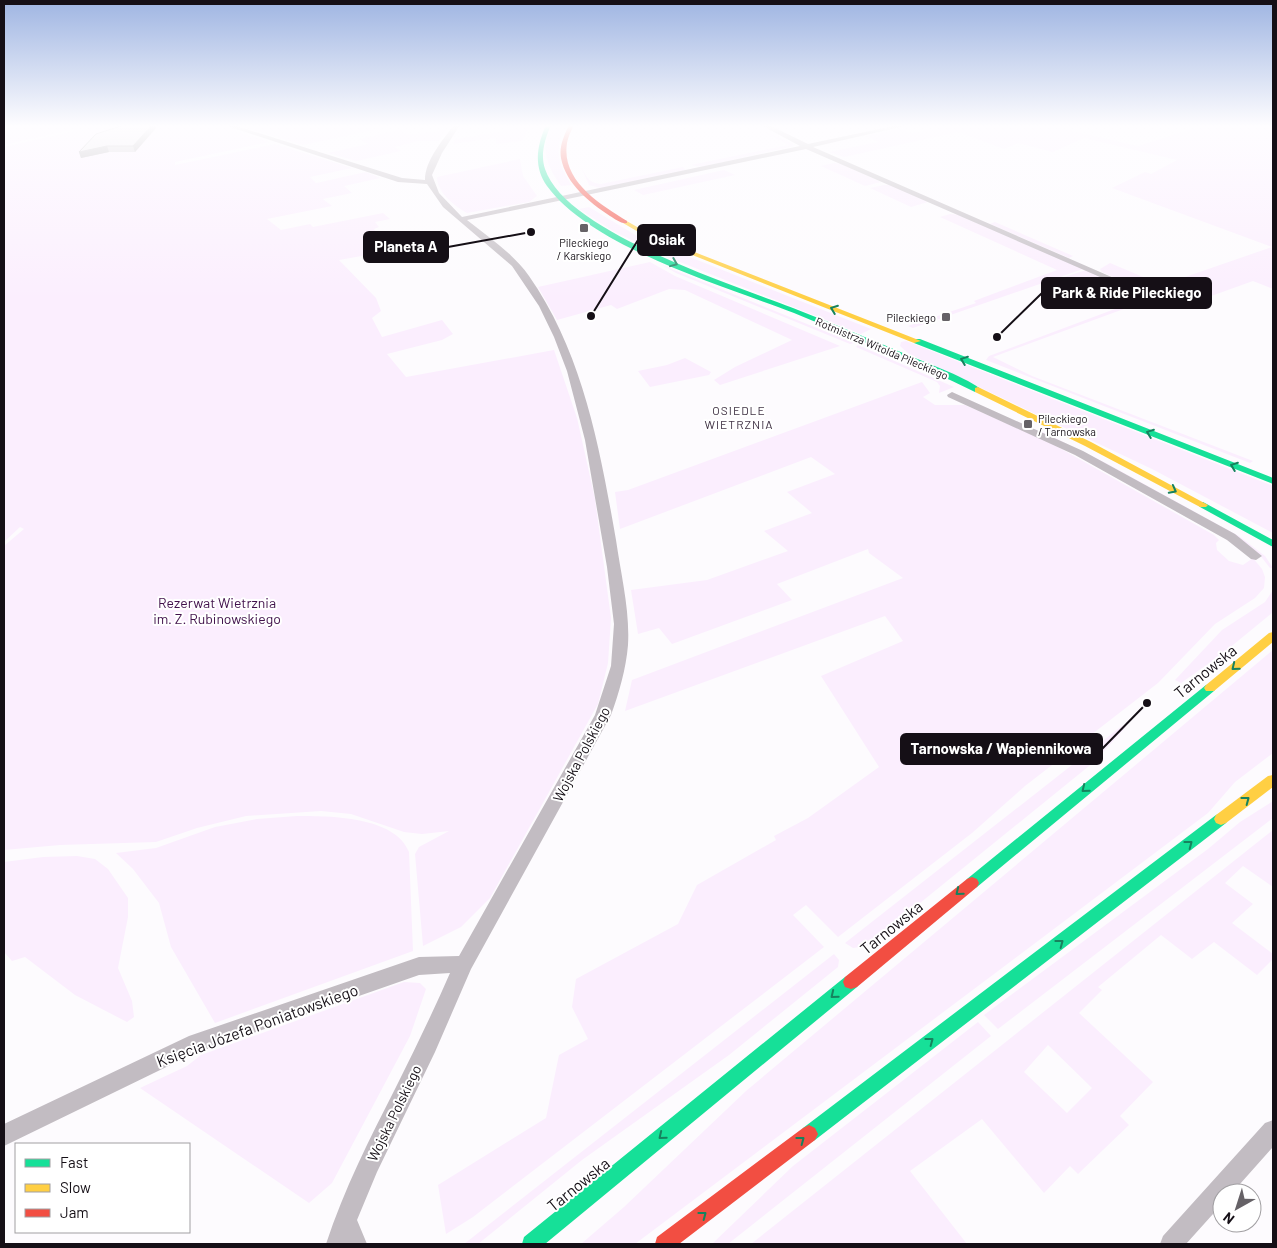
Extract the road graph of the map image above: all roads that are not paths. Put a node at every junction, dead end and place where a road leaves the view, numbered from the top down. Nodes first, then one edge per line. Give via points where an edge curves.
1 (431, 183) edge
2 (550, 183) edge
3 (577, 183) edge
4 (636, 183) edge
5 (893, 183) edge
6 (586, 194) junction
7 (562, 199) junction
8 (462, 218) junction
9 (1165, 302) dead end
10 (952, 395) dead end
11 (1273, 481) edge
12 (1261, 537) junction
13 (1273, 544) edge
14 (1273, 555) edge
15 (1256, 556) dead end
16 (1273, 636) edge
17 (1273, 780) edge
18 (464, 964) junction
19 (1273, 1131) edge
20 (4, 1135) edge
21 (345, 1221) junction
22 (338, 1244) edge
23 (356, 1244) edge
24 (531, 1244) edge
25 (664, 1244) edge
26 (1171, 1244) edge

1 - 8 street, Wojska Polskiego via 439,199
2 - 7 main road, Rotmistrza Witolda Pileckiego
3 - 6 main road, Rotmistrza Witolda Pileckiego
4 - 6 street
5 - 9 street
6 - 7 street
11 -> 6 main road, Rotmistrza Witolda Pileckiego via 665,243 620,220
7 - 8 street
7 -> 12 main road, Rotmistrza Witolda Pileckiego via 582,216 629,244 973,387 1100,450
8 - 18 street, Wojska Polskiego via 525,275 563,350 595,450 621,636 619,659 603,716
10 - 15 street via 1070,449 1231,537 1240,550
12 - 13 main road, Rotmistrza Witolda Pileckiego
12 - 14 main road
16 -> 24 main road, Tarnowska
25 -> 17 main road
18 - 20 street, Księcia Józefa Poniatowskiego via 419,966 190,1046
18 - 21 street, Wojska Polskiego
19 - 26 street
21 - 22 street, Wojska Polskiego
21 - 23 street

